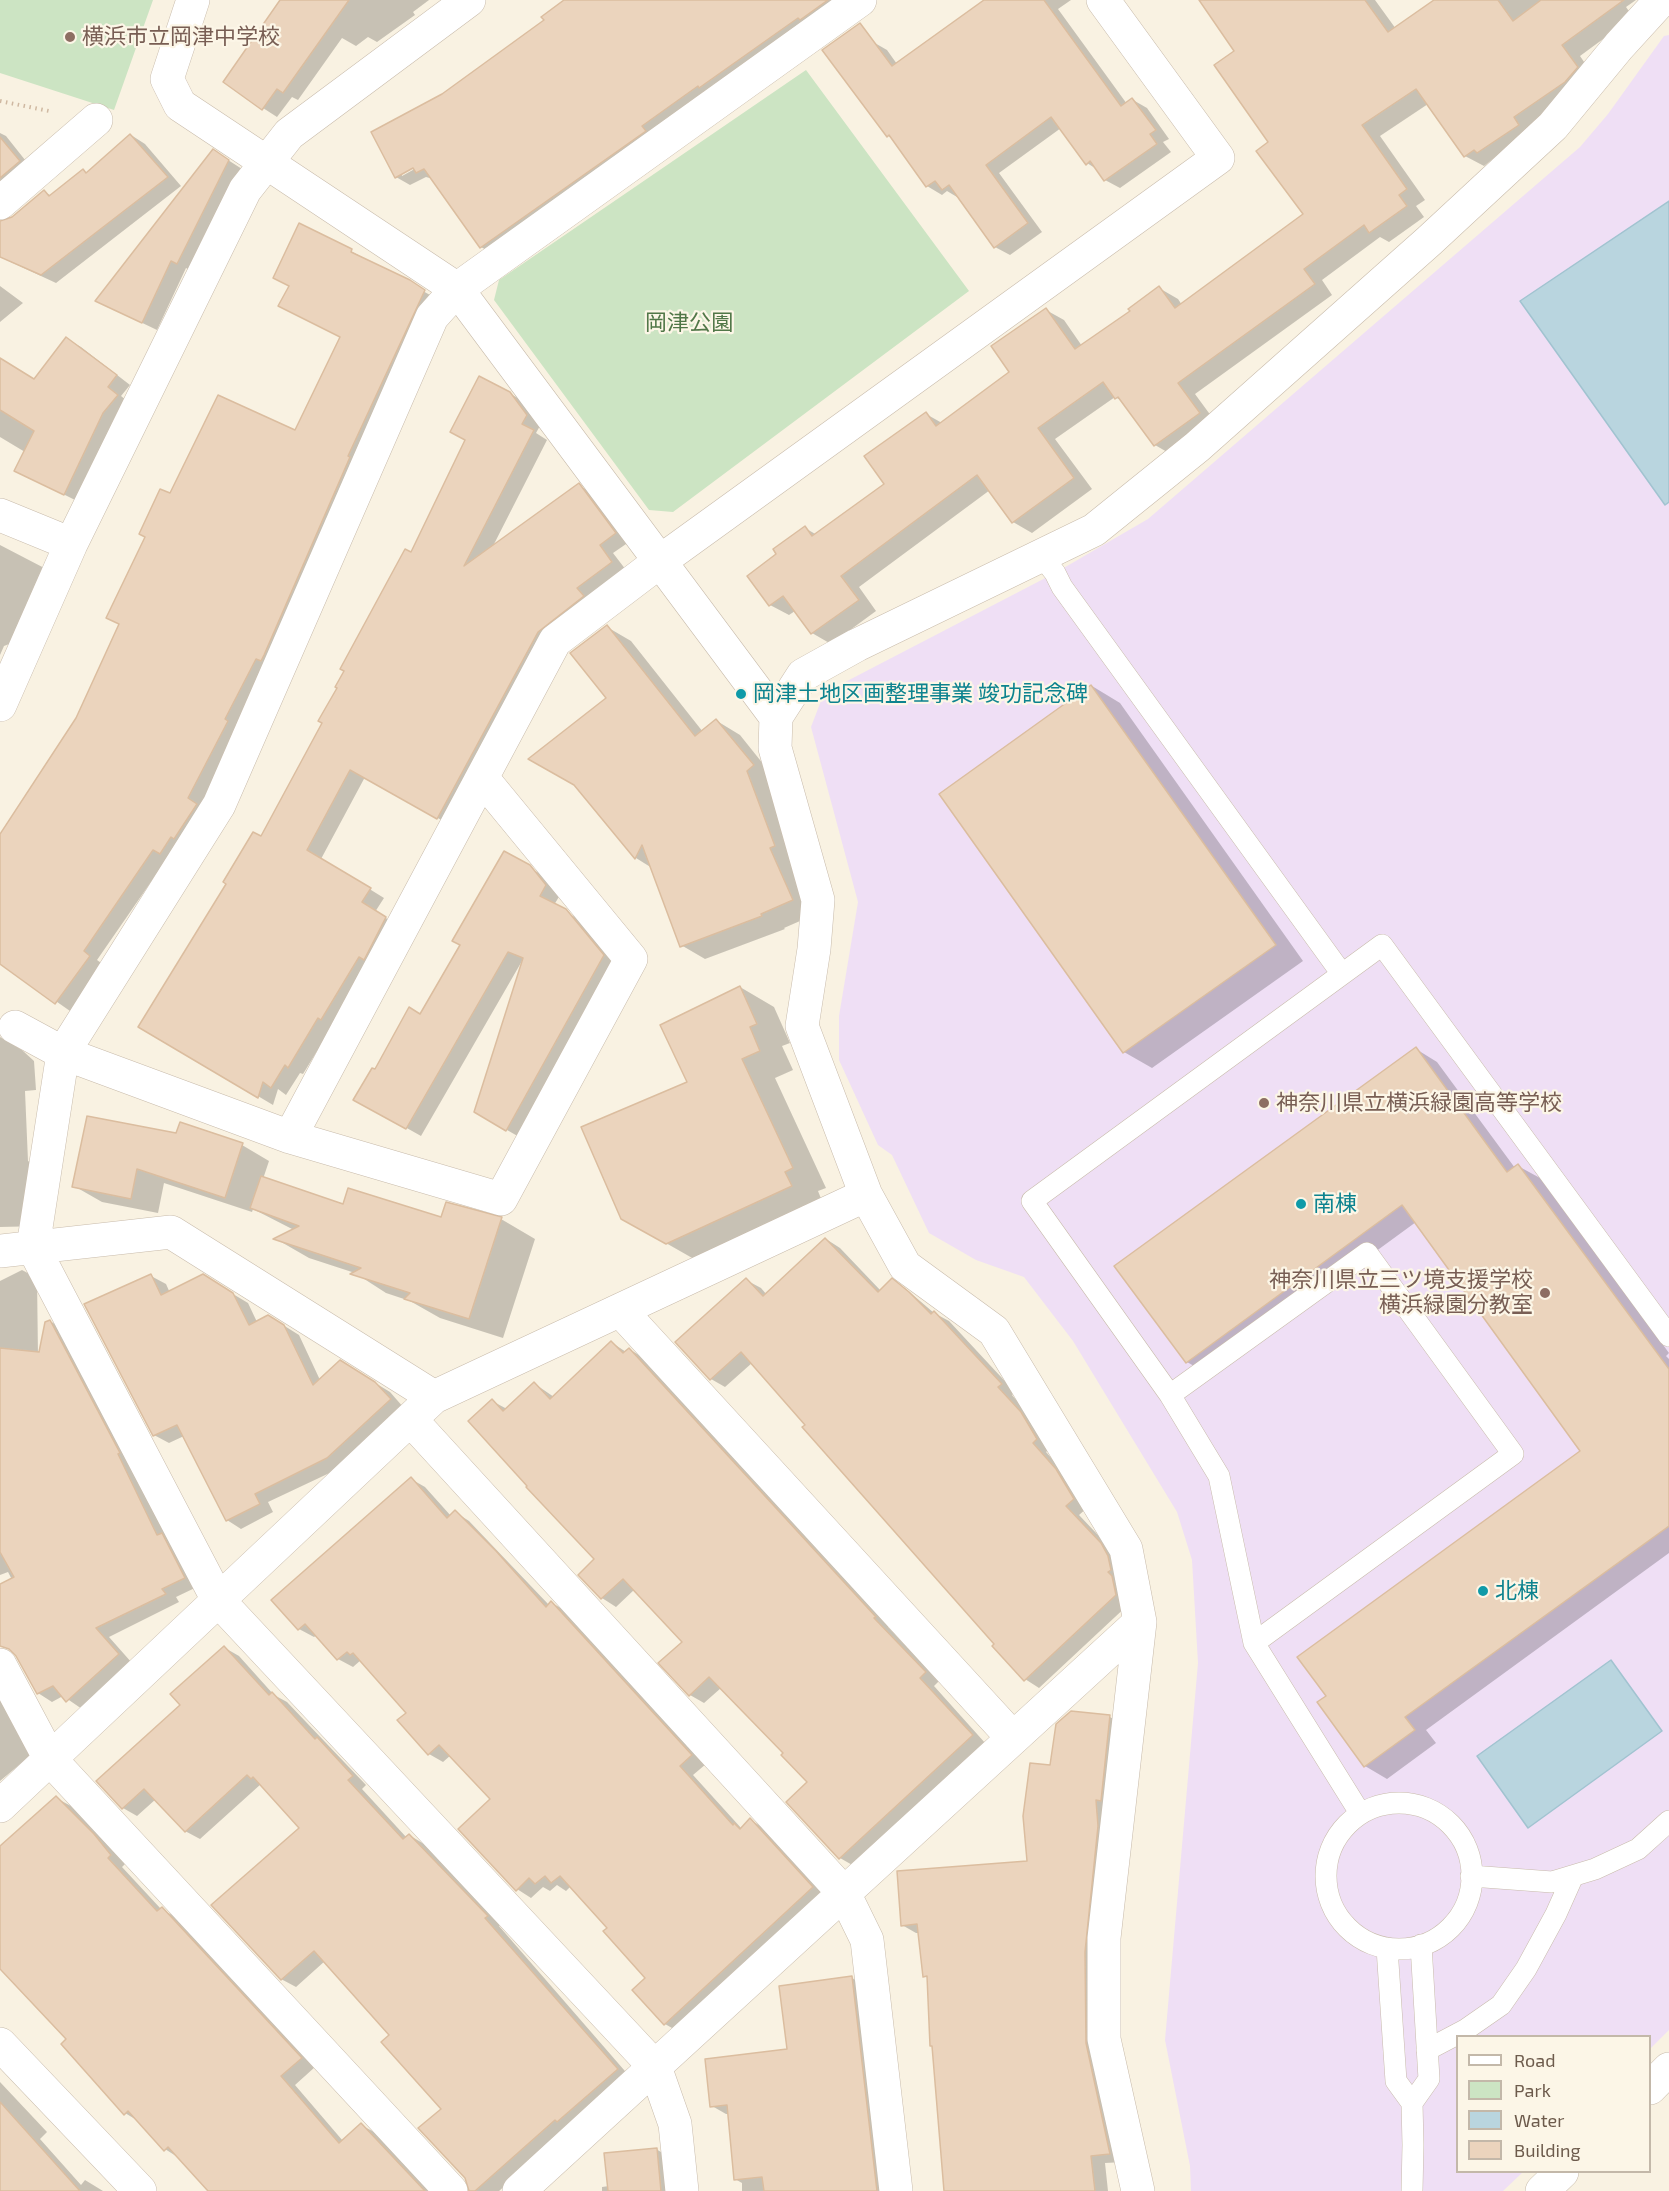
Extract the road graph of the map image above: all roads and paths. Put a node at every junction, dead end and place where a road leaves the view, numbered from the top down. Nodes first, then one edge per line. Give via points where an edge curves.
1 (193, 0) edge
2 (468, 0) edge
3 (860, 0) edge
4 (1103, 0) edge
5 (1661, 0) edge
6 (96, 120) dead end
7 (265, 163) junction
8 (0, 203) edge
9 (457, 289) junction
10 (0, 515) edge
11 (71, 544) junction
12 (1041, 555) junction
13 (659, 562) junction
14 (7, 672) edge
15 (0, 705) edge
16 (776, 717) junction
17 (483, 779) junction
18 (1342, 974) junction
19 (15, 1027) dead end
20 (63, 1053) junction
21 (290, 1137) junction
22 (866, 1196) junction
23 (33, 1248) junction
24 (0, 1251) edge
25 (620, 1310) junction
26 (1669, 1336) edge
27 (1170, 1395) junction
28 (434, 1397) junction
29 (411, 1420) junction
30 (218, 1600) junction
31 (1140, 1622) junction
32 (1254, 1643) junction
33 (0, 1665) edge
34 (1013, 1738) junction
35 (50, 1759) junction
36 (0, 1806) edge
37 (1360, 1814) junction
38 (1669, 1821) edge
39 (1472, 1876) junction
40 (1573, 1876) junction
41 (844, 1893) junction
42 (1421, 1945) junction
43 (1388, 1947) junction
44 (0, 2044) edge
45 (1427, 2050) junction
46 (655, 2067) junction
47 (1669, 2069) edge
48 (1651, 2087) edge
49 (1412, 2103) junction
50 (1561, 2173) edge
51 (140, 2191) edge
52 (451, 2191) edge
53 (519, 2191) edge
54 (682, 2191) edge
55 (896, 2191) edge
56 (1138, 2191) edge
57 (1412, 2191) edge
58 (1542, 2191) edge

1 - 7 street via 167,79 180,105
2 - 7 street via 289,134
3 - 9 street
4 - 13 street via 1218,158
5 - 12 street via 1553,126 1429,241 1197,447 1094,530
6 - 8 street
7 - 9 street
7 - 11 street via 245,190
9 - 13 street
9 - 20 street via 432,317 219,805
10 - 11 street
11 - 14 street
12 - 16 street via 803,675
12 - 18 lane
13 - 16 street
13 - 17 street via 555,641
14 - 15 street
16 - 22 street via 775,748 818,900 802,1026
17 - 21 street
17 - 21 street via 631,959 501,1199
18 - 26 lane via 1382,945
18 - 27 lane via 1032,1201
19 - 20 street
20 - 21 street
20 - 23 street
22 - 25 street
22 - 31 street via 904,1266 994,1331 1126,1549
23 - 24 street
23 - 28 street via 171,1232
23 - 30 street
25 - 28 street
25 - 34 street
27 - 32 lane via 1219,1476
27 - 32 lane via 1367,1253 1513,1454
28 - 29 street
29 - 30 street
29 - 41 street
30 - 35 street
30 - 46 street
31 - 34 street
31 - 56 street via 1104,1938 1104,2039
32 - 37 lane
33 - 35 street
34 - 41 street
35 - 36 street
35 - 52 street
37 - 39 lane via 1395,1803 1424,1807 1450,1822 1466,1845
37 - 43 lane via 1333,1843 1325,1875 1327,1893 1336,1916 1356,1936
38 - 40 lane via 1638,1849
39 - 40 lane via 1552,1882
39 - 42 lane via 1469,1900 1456,1922 1440,1938
40 - 45 lane via 1526,1969 1501,2005
41 - 46 street
41 - 55 street via 867,1940
42 - 43 lane via 1411,1949
42 - 45 lane
43 - 49 lane via 1396,2081
44 - 51 street
45 - 49 lane via 1429,2079
46 - 53 street
46 - 54 street via 675,2124
47 - 48 street
49 - 57 lane
50 - 58 street

